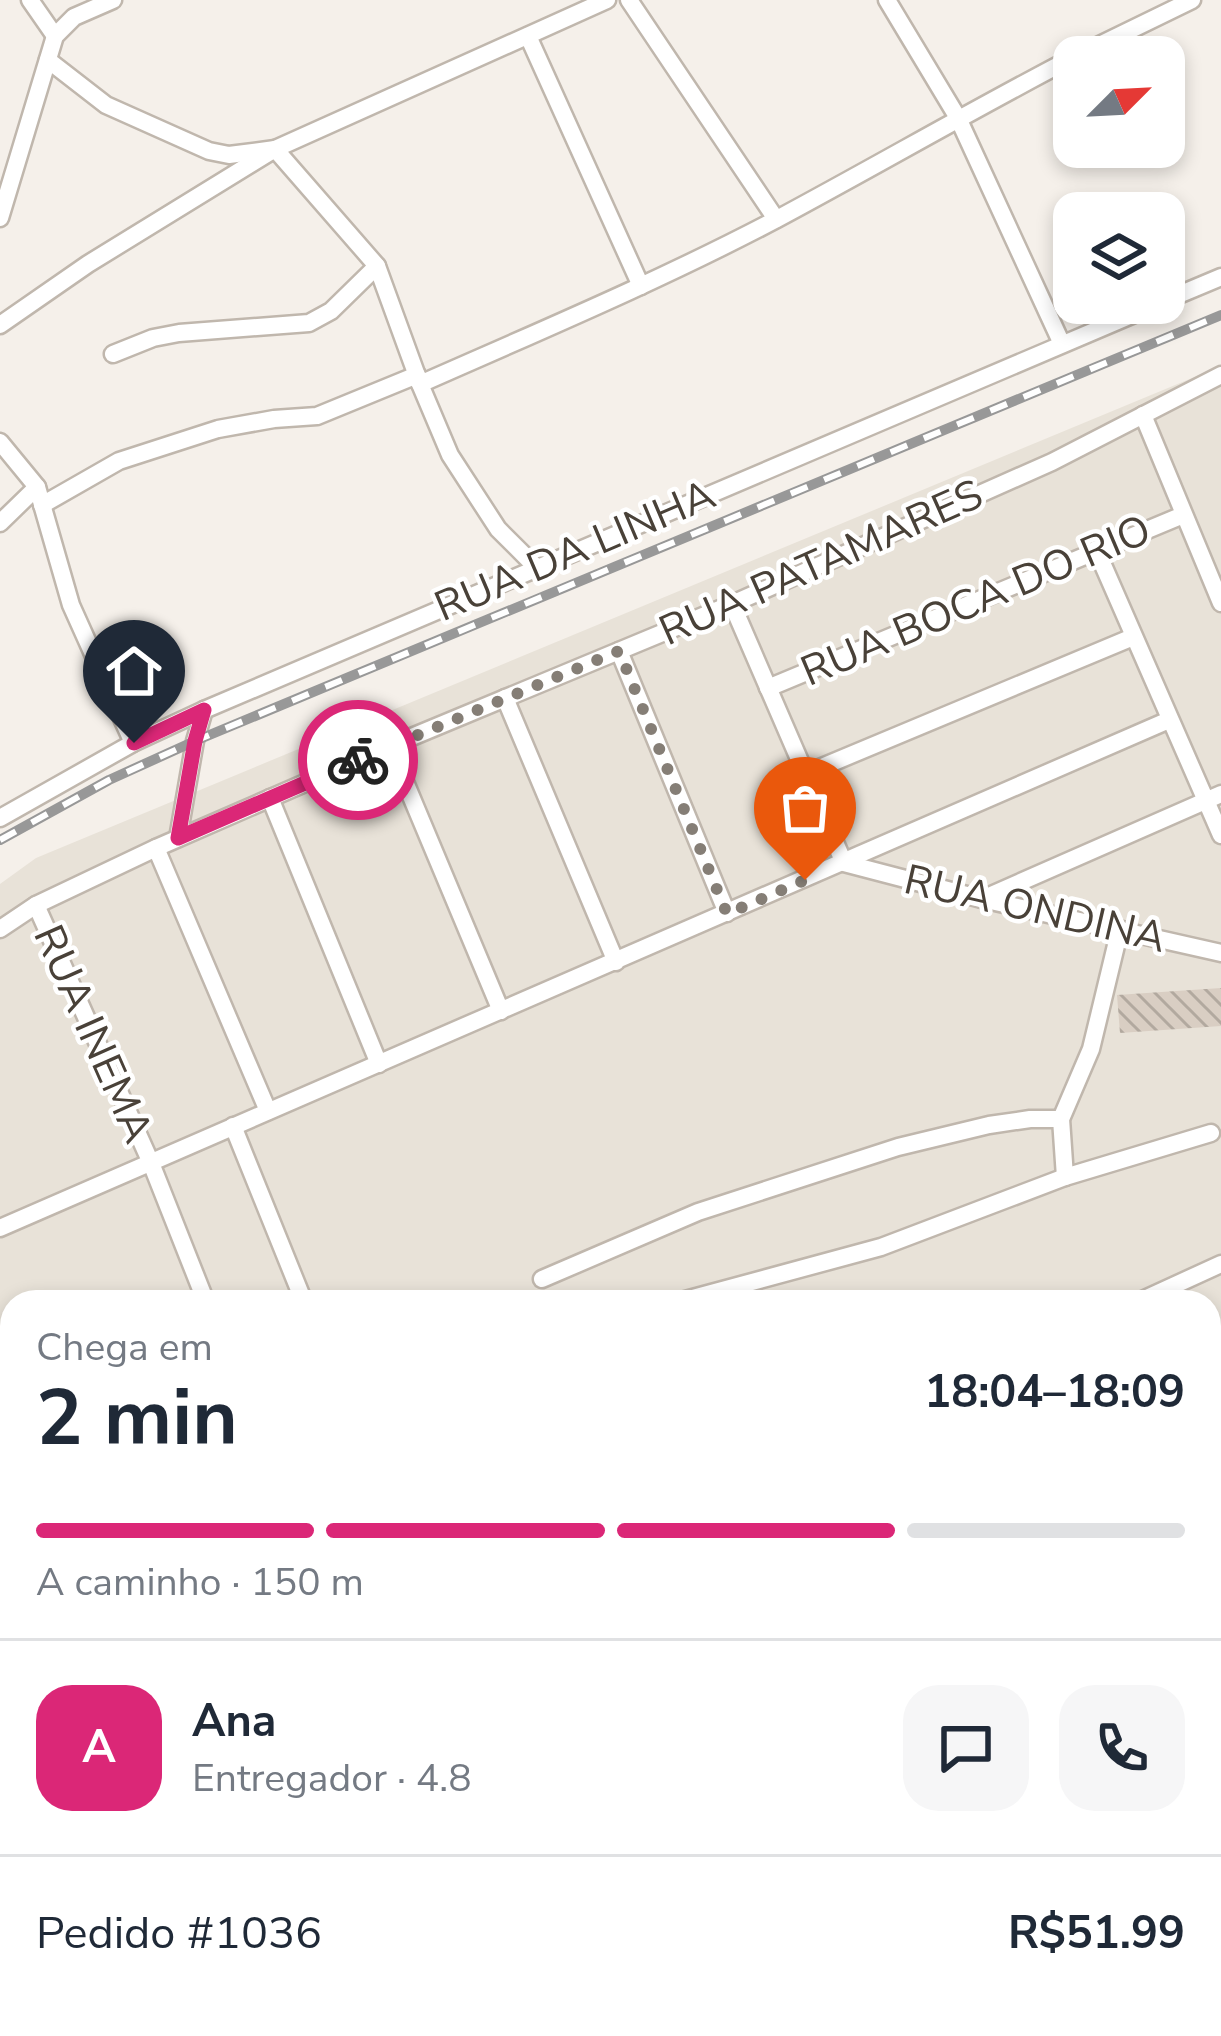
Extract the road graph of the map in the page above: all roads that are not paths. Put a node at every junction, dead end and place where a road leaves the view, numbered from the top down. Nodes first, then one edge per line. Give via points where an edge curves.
1 (30, 0) edge
2 (113, 0) edge
3 (607, 0) edge
4 (629, 0) edge
5 (886, 0) edge
6 (1192, 0) edge
7 (56, 36) junction
8 (528, 36) junction
9 (1117, 36) edge
10 (48, 60) junction
11 (1053, 68) edge
12 (958, 118) junction
13 (275, 149) junction
14 (0, 218) edge
15 (776, 219) junction
16 (377, 266) junction
17 (1221, 277) edge
18 (641, 286) junction
19 (1185, 292) edge
20 (1110, 324) edge
21 (0, 325) edge
22 (1062, 344) junction
23 (112, 354) dead end
24 (1221, 375) edge
25 (419, 380) junction
26 (1143, 416) junction
27 (0, 442) edge
28 (39, 496) junction
29 (1183, 515) junction
30 (0, 523) edge
31 (1096, 549) junction
32 (536, 567) junction
33 (1221, 603) edge
34 (732, 604) junction
35 (1133, 637) junction
36 (619, 651) junction
37 (768, 688) junction
38 (505, 698) junction
39 (204, 710) junction
40 (1169, 721) junction
41 (134, 743) junction
42 (390, 746) junction
43 (805, 775) junction
44 (1213, 797) edge
45 (270, 798) junction
46 (0, 818) edge
47 (1221, 835) edge
48 (178, 838) junction
49 (156, 848) junction
50 (844, 863) junction
51 (982, 899) junction
52 (36, 905) junction
53 (727, 914) junction
54 (9, 916) edge
55 (1120, 928) junction
56 (0, 929) edge
57 (1221, 952) edge
58 (616, 962) junction
59 (501, 1011) junction
60 (379, 1064) junction
61 (268, 1111) junction
62 (1061, 1119) junction
63 (233, 1126) junction
64 (1211, 1133) dead end
65 (151, 1163) junction
66 (1065, 1177) junction
67 (0, 1228) edge
68 (1221, 1264) edge
69 (542, 1279) dead end
70 (201, 1290) edge
71 (299, 1290) edge
72 (722, 1290) edge
73 (1164, 1290) edge

1 - 7 street
2 - 7 street via 74,17
3 - 8 street
4 - 15 street
5 - 12 street
6 - 9 street
7 - 10 street
8 - 13 street
8 - 18 street
10 - 13 street via 124,115 209,151
10 - 14 street
11 - 12 street
12 - 15 street
12 - 22 street
13 - 16 street
13 - 21 street
15 - 18 street
16 - 23 street via 309,323 179,333
16 - 25 street
17 - 19 street, RUA DA LINHA
18 - 25 street
20 - 22 street, RUA DA LINHA
22 - 32 street, RUA DA LINHA
24 - 26 street, RUA PATAMARES
25 - 28 street via 317,416 218,429
25 - 32 street via 468,486
26 - 29 street
26 - 34 street, RUA PATAMARES
27 - 28 street
28 - 30 street
28 - 41 street via 71,605
29 - 31 street, RUA BOCA DO RIO
29 - 33 street
31 - 35 street
31 - 37 street, RUA BOCA DO RIO
32 - 39 street, RUA DA LINHA
34 - 36 street, RUA PATAMARES
34 - 37 street, RUA ONDINA
35 - 40 street
35 - 43 street
36 - 38 street, RUA PATAMARES
36 - 53 street
37 - 43 street, RUA ONDINA
38 - 42 street, RUA PATAMARES
38 - 58 street
39 - 41 street, RUA DA LINHA
39 - 48 street
40 - 44 street
40 - 50 street
41 - 46 street, RUA DA LINHA
42 - 45 street, RUA PATAMARES
42 - 59 street
43 - 50 street, RUA ONDINA
44 - 47 street
44 - 51 street
45 - 48 street, RUA PATAMARES
45 - 60 street
48 - 49 street, RUA PATAMARES
49 - 52 street, RUA PATAMARES
49 - 61 street
50 - 51 street, RUA ONDINA
50 - 53 street
51 - 55 street, RUA ONDINA
52 - 54 street, RUA PATAMARES
52 - 65 street, RUA INEMA
53 - 58 street
54 - 56 street, RUA PATAMARES
55 - 57 street, RUA ONDINA
55 - 62 street via 1091,1049
58 - 59 street
59 - 60 street
60 - 61 street
61 - 63 street
62 - 66 street
62 - 69 street via 989,1125 898,1147 698,1212
63 - 65 street
63 - 71 street
64 - 66 street
65 - 67 street
65 - 70 street, RUA INEMA
66 - 72 street via 880,1247
68 - 73 street

